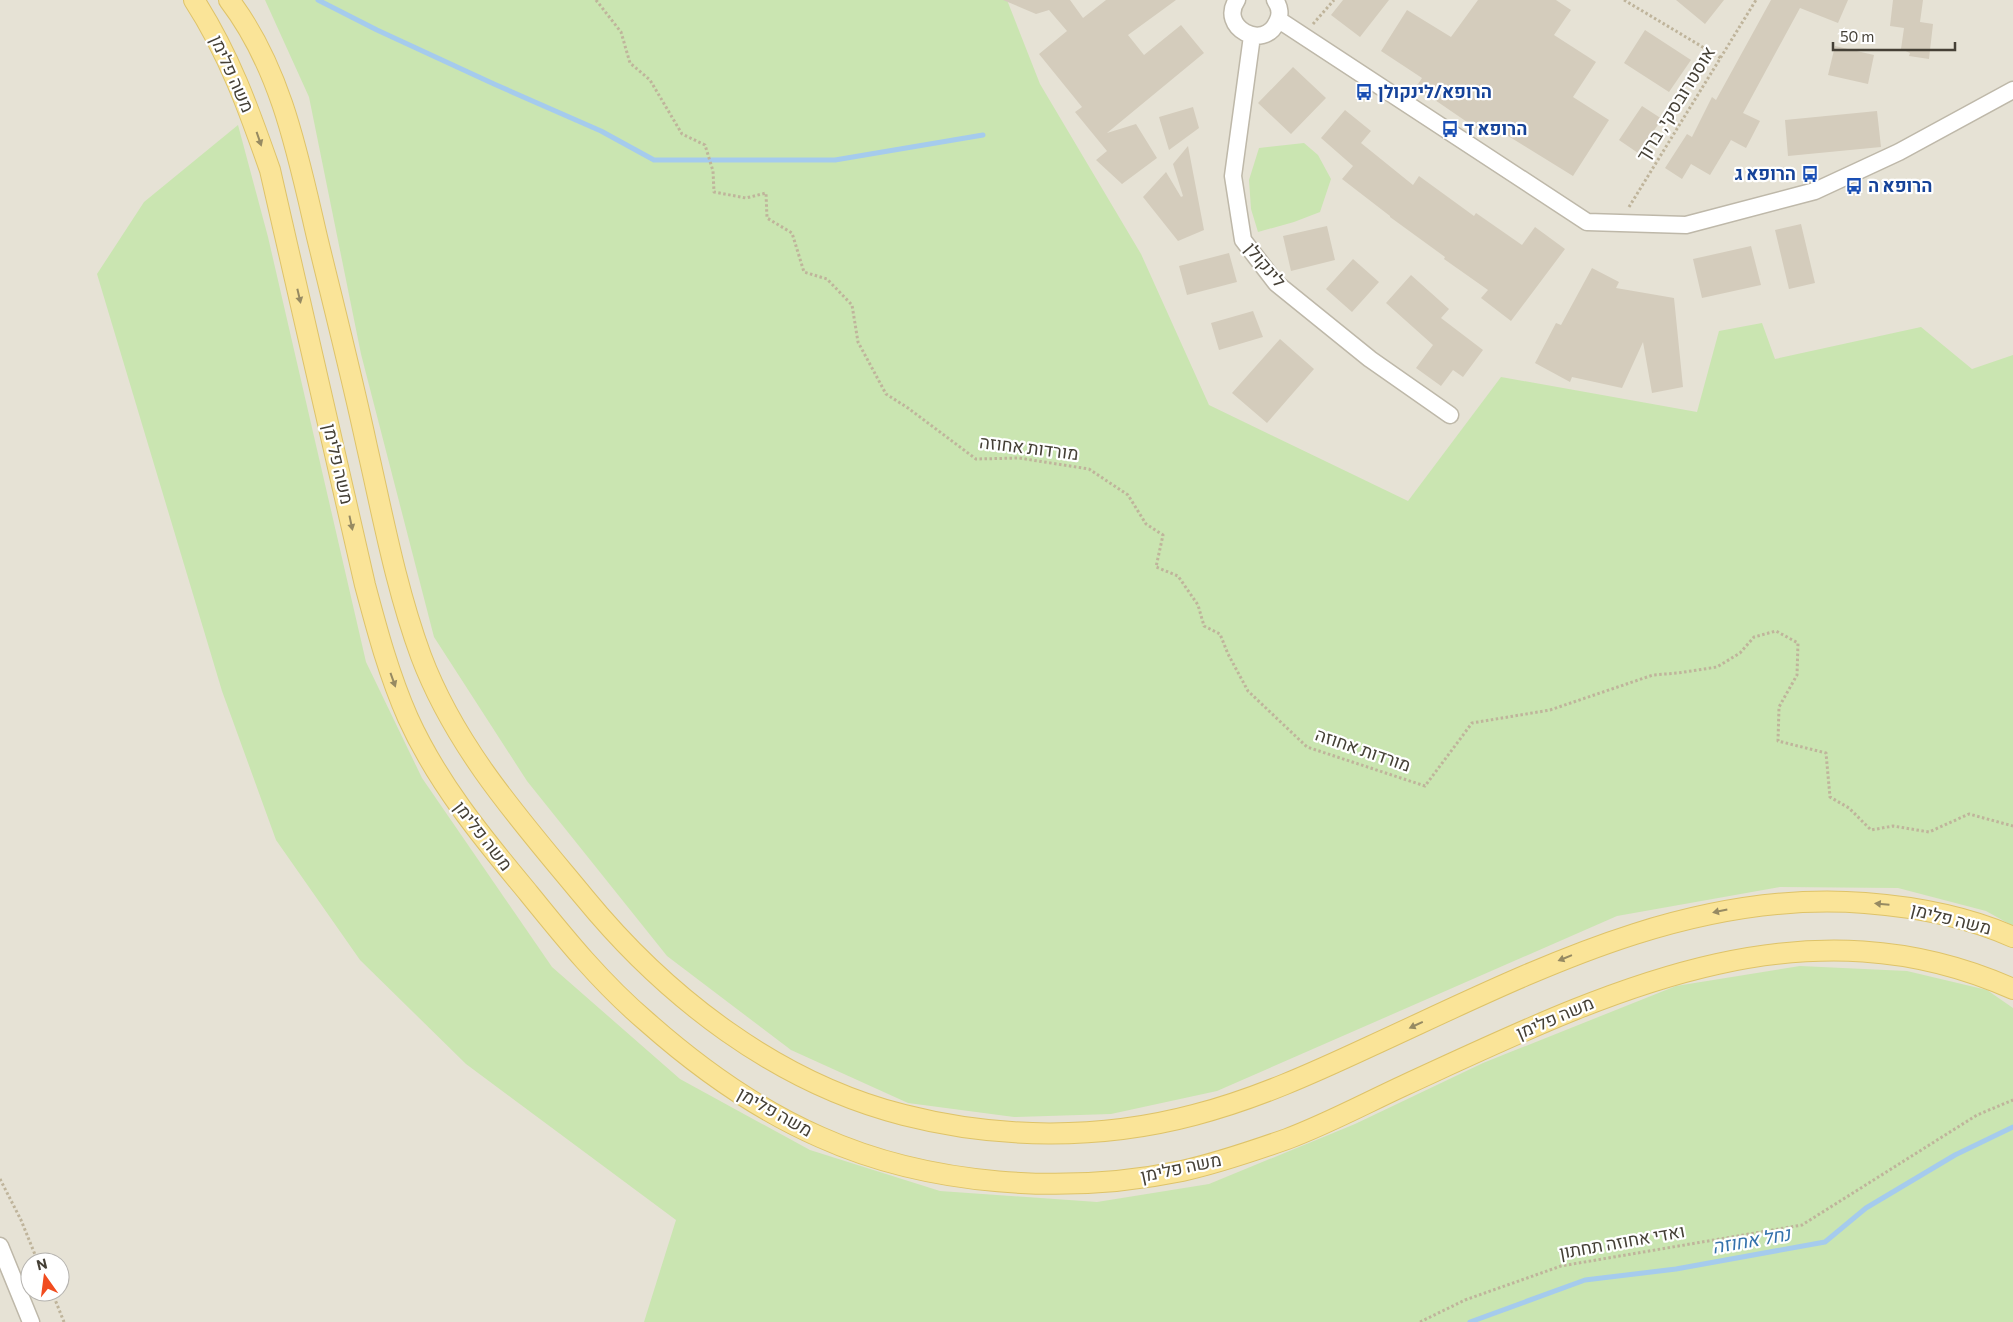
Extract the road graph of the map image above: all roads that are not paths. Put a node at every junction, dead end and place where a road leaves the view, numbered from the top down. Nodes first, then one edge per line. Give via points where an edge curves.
1 (194, 0) edge
2 (229, 0) edge
3 (1237, 0) edge
4 (1276, 0) edge
5 (1279, 20) junction
6 (1252, 36) junction
7 (2013, 90) edge
8 (1450, 415) dead end
9 (2013, 937) edge
10 (2013, 989) edge
11 (0, 1246) edge
12 (31, 1322) edge

1 -> 10 main road, משה פלימן via 222,47 270,170 380,643 394,684 423,748 441,780 484,839 588,966 637,1014 686,1055 753,1102 821,1138 866,1154 936,1172 1003,1181 1078,1183 1119,1180 1182,1171 1293,1137 1578,1007 1674,974 1714,964 1810,952 1886,954 1960,968
9 -> 2 main road, משה פלימן via 1926,909 1844,901 1768,904 1702,915 1562,959 1276,1089 1201,1114 1111,1130 1049,1133 968,1128 905,1115 830,1090 766,1057 701,1012 608,927 505,802 447,715 407,616 392,560 295,144 269,71 240,14
3 - 6 street via 1232,13 1234,21 1245,34
4 - 5 street
5 - 6 street via 1268,33
5 - 7 street via 1587,222 1686,224 1814,190 1899,152
6 - 8 street, לינקולן via 1233,176 1243,240 1276,283 1370,359
11 - 12 street

